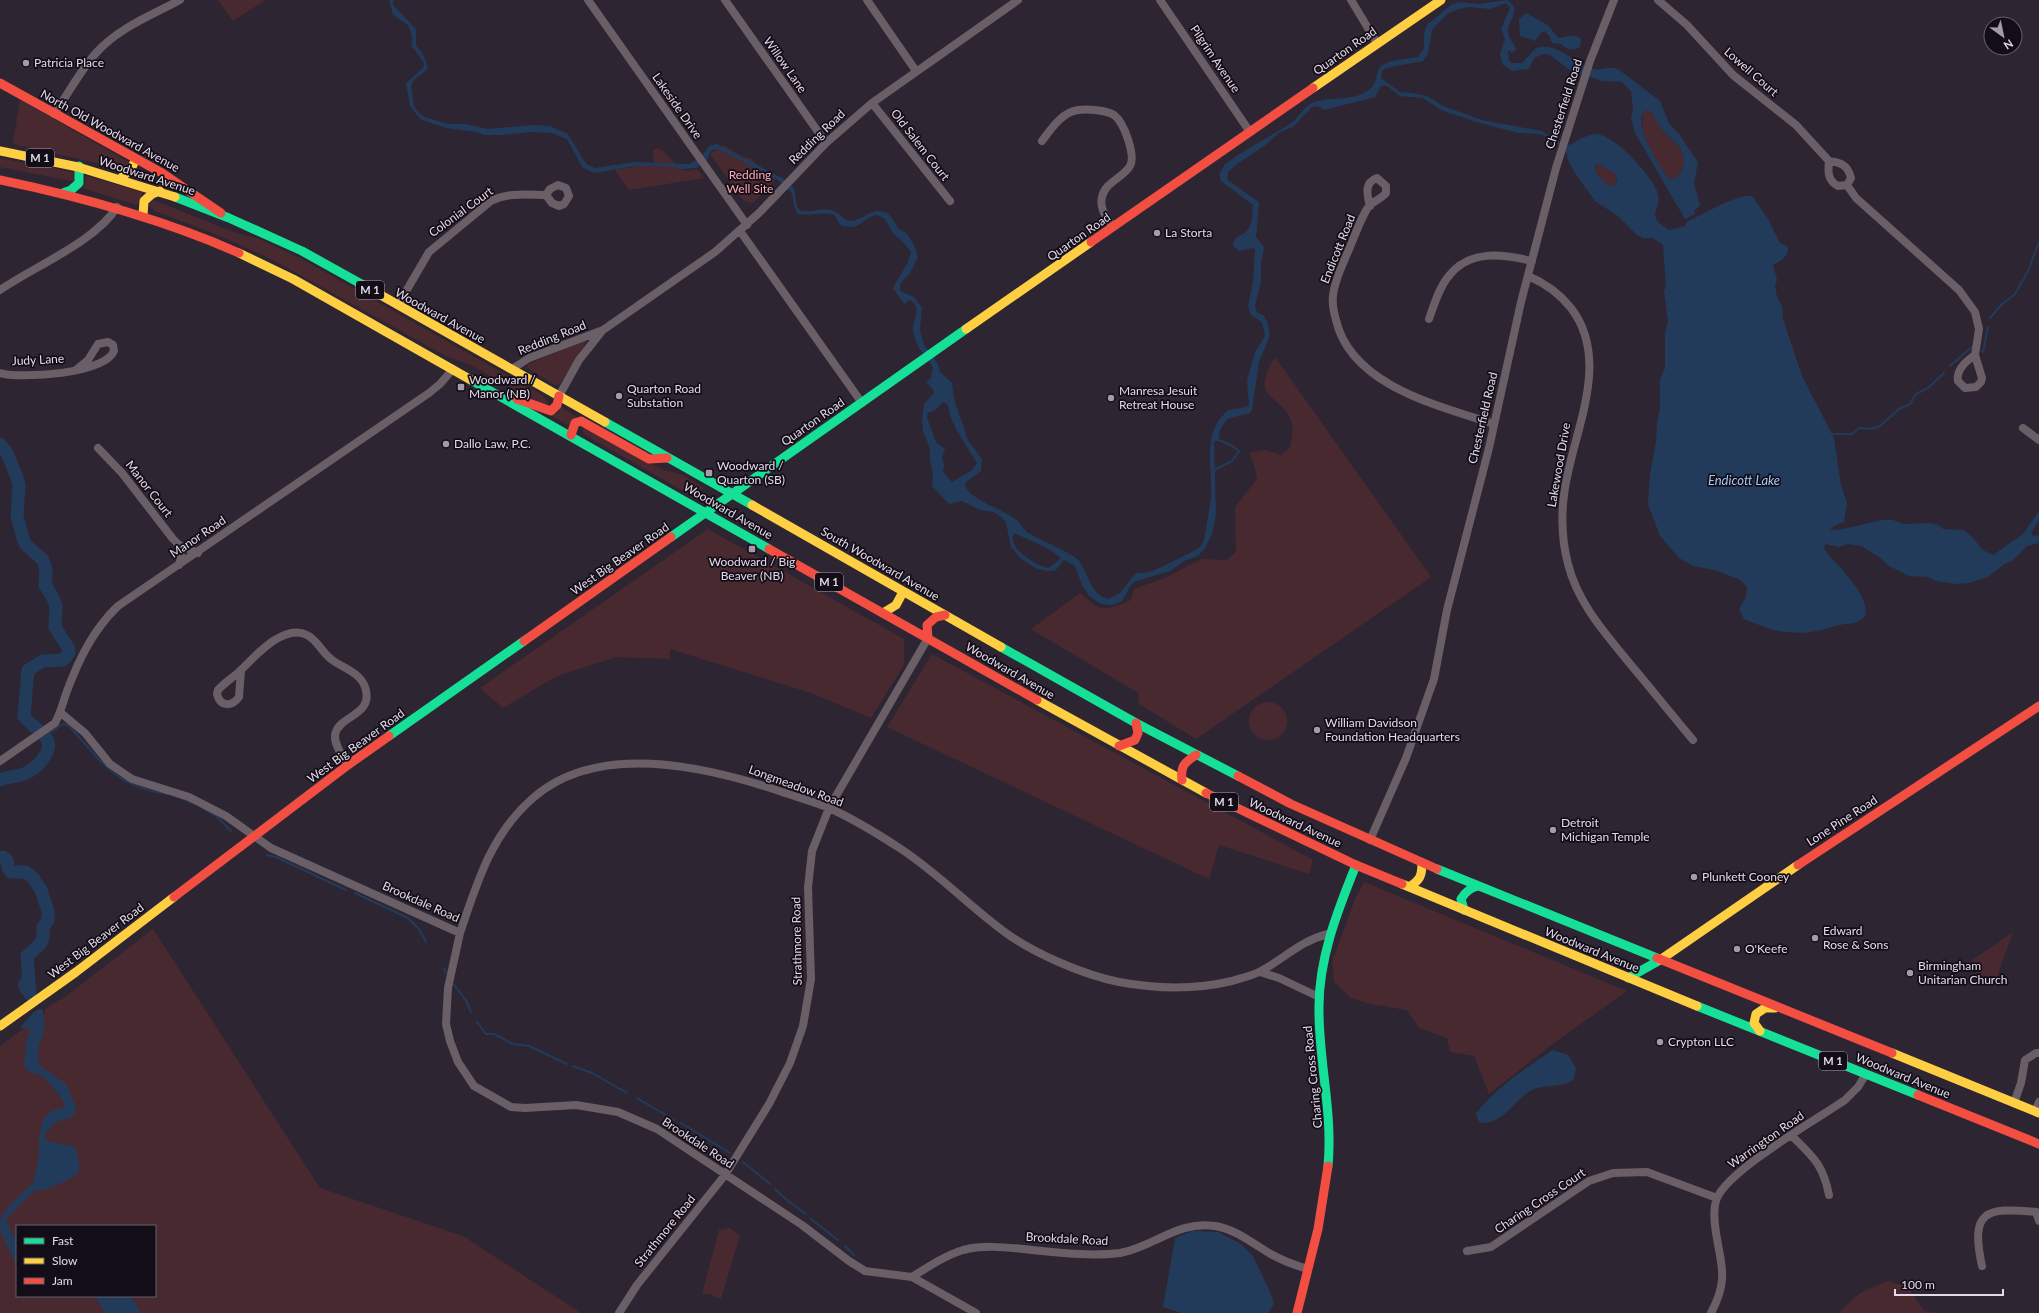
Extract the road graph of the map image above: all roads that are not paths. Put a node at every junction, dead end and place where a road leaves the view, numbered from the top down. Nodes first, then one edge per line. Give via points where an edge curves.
1 (180, 0) edge
2 (588, 0) edge
3 (725, 0) edge
4 (866, 0) edge
5 (1160, 0) edge
6 (1351, 0) edge
7 (1441, 0) edge
8 (1614, 0) edge
9 (1658, 0) edge
10 (1014, 1) edge
11 (1377, 43) junction
12 (916, 71) junction
13 (0, 83) edge
14 (872, 103) junction
15 (54, 114) junction
16 (1250, 132) junction
17 (1042, 141) dead end
18 (826, 143) junction
19 (0, 151) edge
20 (136, 159) junction
21 (1829, 161) junction
22 (79, 166) junction
23 (122, 178) junction
24 (0, 180) edge
25 (1847, 185) junction
26 (160, 191) junction
27 (63, 193) junction
28 (546, 195) dead end
29 (950, 201) dead end
30 (1370, 206) dead end
31 (117, 207) junction
32 (143, 215) junction
33 (226, 217) junction
34 (747, 225) junction
35 (1113, 227) junction
36 (740, 231) junction
37 (1532, 262) junction
38 (1528, 276) junction
39 (0, 290) edge
40 (398, 305) junction
41 (1429, 318) dead end
42 (603, 330) junction
43 (1975, 355) dead end
44 (453, 368) junction
45 (77, 369) dead end
46 (512, 369) junction
47 (0, 373) edge
48 (496, 393) junction
49 (559, 396) junction
50 (862, 403) junction
51 (1494, 424) junction
52 (2023, 428) dead end
53 (571, 435) junction
54 (2039, 440) edge
55 (98, 448) dead end
56 (667, 458) junction
57 (732, 494) junction
58 (706, 513) junction
59 (804, 534) joint
60 (179, 545) junction
61 (198, 553) junction
62 (179, 565) junction
63 (903, 592) junction
64 (883, 613) junction
65 (945, 615) junction
66 (928, 638) junction
67 (241, 670) dead end
68 (2039, 706) edge
69 (61, 713) junction
70 (1136, 723) junction
71 (1693, 740) dead end
72 (1119, 746) junction
73 (1196, 755) junction
74 (0, 761) edge
75 (348, 765) junction
76 (1182, 780) junction
77 (829, 808) junction
78 (254, 836) junction
79 (1370, 840) junction
80 (1422, 863) junction
81 (1356, 865) junction
82 (1478, 886) junction
83 (1408, 887) junction
84 (1464, 910) junction
85 (460, 933) junction
86 (1328, 934) junction
87 (1660, 960) junction
88 (1260, 972) junction
89 (1628, 978) junction
90 (1319, 997) junction
91 (1778, 1008) junction
92 (0, 1026) edge
93 (1760, 1031) junction
94 (2039, 1053) edge
95 (1866, 1074) junction
96 (2039, 1102) edge
97 (2014, 1103) junction
98 (2037, 1112) edge
99 (1792, 1136) junction
100 (2039, 1144) edge
101 (725, 1175) junction
102 (1829, 1195) dead end
103 (1717, 1198) junction
104 (2038, 1208) edge
105 (2039, 1221) edge
106 (1467, 1251) dead end
107 (1982, 1266) dead end
108 (1308, 1269) junction
109 (912, 1277) junction
110 (972, 1312) edge
111 (619, 1313) edge
112 (1297, 1313) edge
113 (1711, 1313) edge

1 - 15 street via 131,26 105,44 90,61
2 - 34 street, Lakeside Drive
3 - 18 street, Willow Lane
4 - 12 street
5 - 16 street, Pilgrim Avenue
6 - 11 street
7 - 11 main road, Quarton Road
8 - 37 street, Chesterfield Road via 1590,61 1563,145
9 - 21 street, Lowell Court via 1687,25 1733,75 1796,124
10 - 12 street, Redding Road
11 - 16 main road, Quarton Road
12 - 14 street, Redding Road
13 - 15 main road, North Old Woodward Avenue
14 - 18 street, Redding Road
14 - 29 street, Old Salem Court
15 - 20 main road, North Old Woodward Avenue
16 - 35 main road, Quarton Road
17 - 35 street via 1063,116 1074,111 1110,114 1118,118 1133,156 1129,168 1108,186 1102,196 1101,208
18 - 34 street, Redding Road
19 - 22 main road, Woodward Avenue / M 1
20 - 23 main road
20 - 33 main road, North Old Woodward Avenue via 173,179
21 - 25 street via 1830,180 1838,186
21 - 25 street, Lowell Court via 1841,163 1848,168 1850,178
22 - 23 main road, Woodward Avenue / M 1
22 - 27 main road via 79,183
23 - 26 main road, Woodward Avenue / M 1
24 - 27 main road, M 1
25 - 43 street via 1856,198 1971,304 1979,323
26 - 32 main road via 144,201
26 - 33 main road, Woodward Avenue / M 1
27 - 31 main road, M 1
28 - 40 street, Colonial Court via 511,194 491,201 429,252
30 - 51 street, Endicott Road via 1340,272 1333,297 1336,323 1345,344 1372,373 1402,391
31 - 32 main road, M 1
31 - 39 street via 106,222 84,238
32 - 44 main road, M 1 via 200,235 250,257
33 - 40 main road, Woodward Avenue / M 1 via 302,251
34 - 36 street, Redding Road
35 - 50 main road, Quarton Road
36 - 42 street, Redding Road
36 - 50 street
37 - 38 street, Chesterfield Road
37 - 41 street via 1498,255 1468,259 1447,277
38 - 51 street, Chesterfield Road
38 - 71 street, Lakewood Drive via 1551,288 1568,305 1581,325 1588,347 1588,385 1563,506 1563,538 1570,572 1583,601 1597,623
40 - 46 main road, Woodward Avenue / M 1
42 - 46 street, Redding Road via 529,358
42 - 49 street, Redding Road via 579,360
44 - 48 main road, M 1
44 - 61 street, Manor Road via 429,393
45 - 47 street, Judy Lane via 22,375
46 - 49 main road, Woodward Avenue / M 1
48 - 49 main road via 528,402 546,411 555,409
48 - 53 main road, Woodward Avenue / M 1
49 - 56 main road, Woodward Avenue / M 1
50 - 57 main road, Quarton Road
51 - 79 street, Chesterfield Road via 1431,689 1404,764
52 - 54 street
53 - 56 main road via 575,424 581,421 649,459
53 - 58 main road, Woodward Avenue / M 1
55 - 60 street, Manor Court via 122,473
56 - 57 main road, Woodward Avenue / M 1
57 - 58 main road, West Big Beaver Road
57 - 59 main road, Woodward Avenue / M 1
58 - 64 main road, Woodward Avenue / M 1
58 - 75 main road, West Big Beaver Road
59 - 63 main road, South Woodward Avenue / M 1
60 - 61 street, Manor Court
60 - 62 street
61 - 62 street, Manor Road
62 - 69 street, Manor Road via 125,600 102,622 81,658 67,690
63 - 64 main road via 894,609
63 - 65 main road, South Woodward Avenue / M 1
64 - 66 main road, Woodward Avenue / M 1
65 - 66 main road via 936,617 927,625
65 - 70 main road, Woodward Avenue / M 1
66 - 72 main road, Woodward Avenue / M 1
66 - 77 street, Strathmore Road
67 - 75 street via 274,640 284,635 300,633 307,635 330,658 360,678 366,689 366,702 337,729 335,735
68 - 87 main road, Lone Pine Road via 1750,896
69 - 74 street, Manor Road via 47,730
69 - 78 street, Brookdale Road via 76,725 123,775 189,797 226,816
70 - 72 main road via 1138,732 1134,740
70 - 73 main road, Woodward Avenue / M 1
72 - 76 main road, Woodward Avenue / M 1
73 - 76 main road via 1182,765
73 - 79 main road, Woodward Avenue / M 1 via 1284,801
75 - 78 main road, West Big Beaver Road
76 - 81 main road, Woodward Avenue / M 1 via 1266,824
77 - 85 street, Longmeadow Road via 742,778 665,765 625,765 577,774 534,797 508,825 486,860
77 - 88 street, Longmeadow Road via 909,854 1014,938 1084,972 1119,982 1188,988 1214,985
77 - 101 street, Strathmore Road via 816,838 810,861 808,901 811,979 799,1040 777,1090
78 - 85 street, Brookdale Road via 271,848
78 - 92 main road, West Big Beaver Road
79 - 80 main road, Woodward Avenue / M 1
80 - 82 main road, Woodward Avenue / M 1
80 - 83 main road via 1419,881
81 - 83 main road, Woodward Avenue / M 1
81 - 86 main road, Charing Cross Road
82 - 84 main road via 1462,896
82 - 87 main road, Woodward Avenue / M 1
83 - 84 main road, Woodward Avenue / M 1
84 - 89 main road, Woodward Avenue / M 1
85 - 101 street, Brookdale Road via 448,988 446,1024 458,1062 474,1086 510,1107 576,1105 618,1112 657,1129
86 - 88 street, Longmeadow Road via 1315,937
86 - 90 main road, Charing Cross Road
87 - 89 main road, Lone Pine Road
87 - 91 main road, Woodward Avenue / M 1
88 - 90 street
89 - 93 main road, Woodward Avenue / M 1
90 - 108 main road, Charing Cross Road via 1330,1143 1323,1200
91 - 93 main road via 1769,1007 1756,1014 1754,1023
91 - 97 main road, Woodward Avenue / M 1
93 - 95 main road, Woodward Avenue / M 1
94 - 97 street via 2025,1060
95 - 99 street, Warrington Road via 1852,1094
95 - 100 main road, Woodward Avenue / M 1
96 - 98 street
97 - 98 main road, Woodward Avenue / M 1
99 - 102 street via 1818,1162
99 - 103 street, Warrington Road via 1736,1174
101 - 109 street, Brookdale Road via 802,1225 864,1271
101 - 111 street, Strathmore Road
103 - 106 street, Charing Cross Court via 1647,1172 1613,1173 1579,1188 1491,1247
103 - 113 street, Warrington Road via 1714,1224 1723,1279 1721,1292
104 - 105 street
104 - 107 street via 2005,1210 1986,1215 1977,1233
108 - 109 street, Brookdale Road via 1270,1254 1232,1231 1201,1224 1112,1254 1001,1247 974,1248 942,1259
108 - 112 main road, Charing Cross Road
109 - 110 street, Brookdale Road

